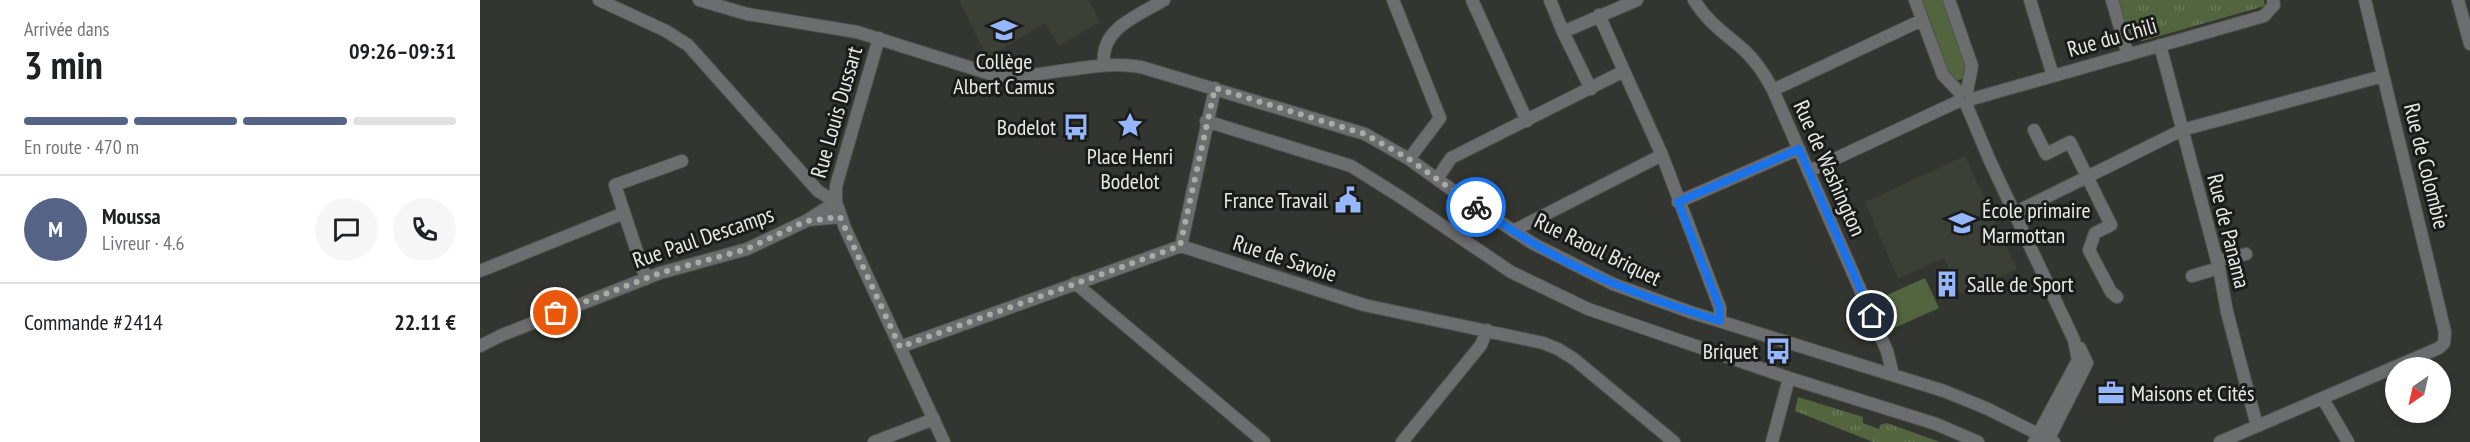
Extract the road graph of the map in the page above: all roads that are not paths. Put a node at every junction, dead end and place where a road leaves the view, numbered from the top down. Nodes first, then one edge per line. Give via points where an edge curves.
1 (599, 0) edge
2 (699, 0) edge
3 (1164, 0) edge
4 (1392, 0) edge
5 (1472, 0) edge
6 (1550, 0) edge
7 (1637, 0) edge
8 (1694, 0) edge
9 (1915, 0) edge
10 (1949, 0) edge
11 (2030, 0) edge
12 (2112, 0) edge
13 (2273, 0) edge
14 (2365, 0) edge
15 (2458, 0) edge
16 (1599, 15) junction
17 (1922, 20) junction
18 (1563, 32) junction
19 (879, 38) junction
20 (2160, 45) junction
21 (2470, 45) edge
22 (2128, 55) junction
23 (1104, 64) junction
24 (1624, 71) junction
25 (2052, 76) junction
26 (2383, 76) junction
27 (1215, 88) junction
28 (1591, 90) junction
29 (1773, 90) junction
30 (1965, 98) junction
31 (1206, 121) junction
32 (1527, 121) junction
33 (2034, 130) dead end
34 (2182, 130) junction
35 (1799, 149) junction
36 (1662, 155) junction
37 (1409, 159) junction
38 (682, 161) dead end
39 (1809, 171) junction
40 (2087, 177) junction
41 (1437, 179) junction
42 (836, 202) junction
43 (1678, 202) junction
44 (624, 213) junction
45 (2014, 213) junction
46 (840, 217) junction
47 (806, 221) junction
48 (1514, 231) junction
49 (1180, 246) junction
50 (2246, 254) dead end
51 (2218, 264) junction
52 (480, 271) edge
53 (2192, 276) dead end
54 (646, 279) junction
55 (1075, 283) junction
56 (2117, 297) dead end
57 (1720, 321) junction
58 (1487, 330) junction
59 (480, 346) edge
60 (900, 347) junction
61 (1893, 375) junction
62 (1787, 384) junction
63 (2329, 396) junction
64 (934, 419) junction
65 (2257, 426) junction
66 (2044, 440) edge
67 (874, 442) edge
68 (944, 442) edge
69 (1264, 442) edge
70 (1402, 442) edge
71 (1674, 442) edge
72 (1772, 442) edge
73 (1978, 442) edge
74 (2220, 442) edge
75 (2348, 442) edge

1 - 42 street via 666,30 688,45 818,191
2 - 19 street via 747,14
3 - 23 street via 1113,31 1104,48
4 - 37 street via 1440,118
5 - 32 street
6 - 18 street
7 - 16 street
8 - 29 street, Rue de Washington via 1703,16 1746,52
9 - 17 street
10 - 30 street via 1972,66
11 - 25 street
12 - 22 street
13 - 20 street, Rue du Chili via 2274,5 2264,16
14 - 26 street, Rue de Colombie
15 - 21 street
16 - 18 street
16 - 24 street
17 - 29 street
17 - 30 street via 1943,75
18 - 28 street
19 - 23 street, Rue Louis Dussart via 997,76
19 - 42 street, Rue Louis Dussart via 837,178
20 - 22 street, Rue du Chili
20 - 34 street, Rue de Panama
22 - 25 street, Rue du Chili
23 - 27 street, Rue Raoul Briquet via 1141,67
24 - 28 street
24 - 36 street
25 - 30 street, Rue du Chili
26 - 34 street
26 - 63 street, Rue de Colombie via 2445,332 2444,343
27 - 31 street
27 - 37 street, Rue Raoul Briquet via 1365,134
28 - 32 street
29 - 35 street, Rue de Washington
30 - 39 street, Rue du Chili
30 - 45 street
31 - 49 street
31 - 62 street via 1351,166 1511,272 1588,309
32 - 41 street via 1451,158
33 - 40 street via 2046,153 2070,142
34 - 40 street
34 - 51 street, Rue de Panama
35 - 39 street, Rue de Washington
35 - 43 street
36 - 43 street
36 - 48 street
37 - 41 street, Rue Raoul Briquet
38 - 44 street via 615,185
39 - 61 street, Rue de Washington via 1887,351
40 - 45 street
40 - 56 street via 2111,225 2095,233 2089,250
41 - 48 street, Rue Raoul Briquet
42 - 46 street, Rue Louis Dussart
42 - 47 street, Rue Paul Descamps
43 - 57 street via 1720,308
44 - 52 street
44 - 54 street
45 - 66 street via 2087,363
46 - 47 street, Rue Paul Descamps
46 - 60 street, Rue Louis Dussart
47 - 54 street, Rue Paul Descamps via 747,249
48 - 57 street, Rue Raoul Briquet via 1552,255 1613,284
49 - 55 street
49 - 58 street, Rue de Savoie via 1364,305
50 - 51 street
51 - 53 street
51 - 65 street, Rue de Panama
54 - 59 street, Rue Paul Descamps
55 - 60 street
55 - 69 street
57 - 61 street, Rue Raoul Briquet
58 - 70 street via 1481,345
58 - 71 street, Rue de Savoie via 1558,349
60 - 64 street, Rue Louis Dussart
61 - 66 street, Rue Raoul Briquet via 1966,400
62 - 72 street
62 - 73 street via 1936,424
63 - 65 street
63 - 75 street
64 - 67 street
64 - 68 street, Rue Louis Dussart
65 - 74 street

